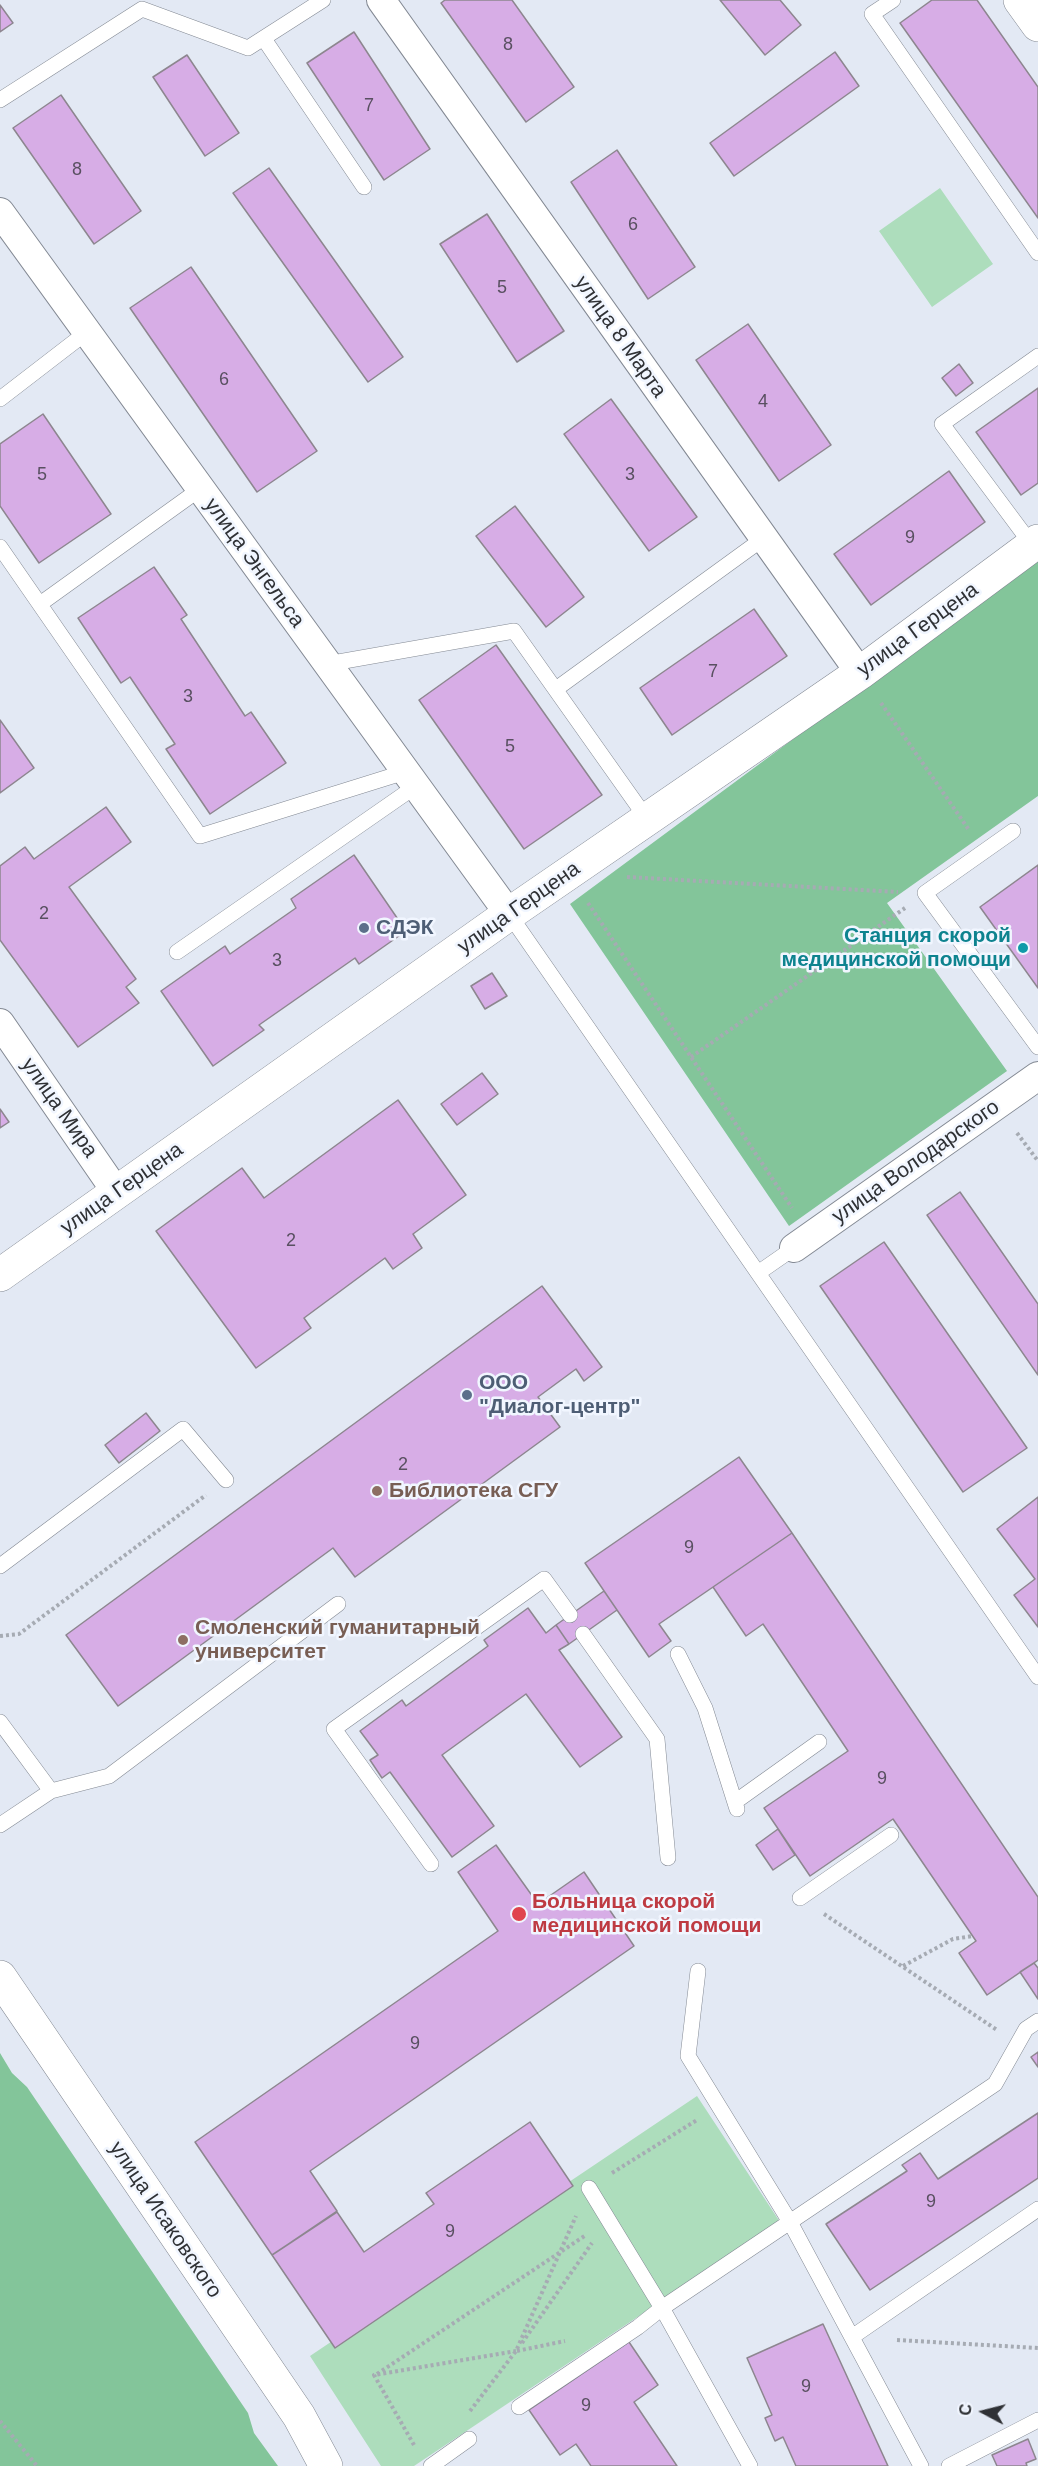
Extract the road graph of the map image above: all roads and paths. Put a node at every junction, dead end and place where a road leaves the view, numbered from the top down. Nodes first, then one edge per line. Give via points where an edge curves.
1 (323, 0) edge
2 (381, 0) edge
3 (893, 0) edge
4 (1020, 0) edge
5 (1038, 25) edge
6 (264, 39) junction
7 (0, 100) edge
8 (364, 187) dead end
9 (0, 212) edge
10 (1038, 253) edge
11 (87, 332) junction
12 (1038, 356) edge
13 (0, 399) edge
14 (200, 489) junction
15 (764, 538) junction
16 (1035, 543) edge
17 (0, 547) edge
18 (40, 604) junction
19 (327, 664) junction
20 (860, 673) junction
21 (556, 689) junction
22 (411, 779) junction
23 (647, 819) junction
24 (1013, 831) dead end
25 (983, 850) junction
26 (568, 873) junction
27 (626, 877) dead end
28 (925, 893) junction
29 (509, 914) junction
30 (177, 952) dead end
31 (0, 1023) edge
32 (1038, 1047) edge
33 (691, 1057) junction
34 (1038, 1076) edge
35 (117, 1193) junction
36 (802, 1242) junction
37 (758, 1272) junction
38 (0, 1275) edge
39 (226, 1480) joint
40 (0, 1566) edge
41 (338, 1604) dead end
42 (570, 1615) dead end
43 (583, 1634) dead end
44 (0, 1635) edge
45 (678, 1654) dead end
46 (1038, 1677) edge
47 (0, 1722) edge
48 (819, 1742) dead end
49 (51, 1791) junction
50 (0, 1825) edge
51 (891, 1835) dead end
52 (668, 1858) dead end
53 (431, 1864) dead end
54 (800, 1898) joint
55 (973, 1936) dead end
56 (903, 1966) junction
57 (698, 1971) dead end
58 (0, 1977) edge
59 (1038, 2021) edge
60 (1018, 2044) junction
61 (718, 2106) junction
62 (589, 2188) junction
63 (1038, 2209) edge
64 (609, 2220) junction
65 (790, 2222) junction
66 (560, 2252) junction
67 (662, 2308) junction
68 (852, 2337) junction
69 (1038, 2348) edge
70 (516, 2351) junction
71 (374, 2375) junction
72 (519, 2407) dead end
73 (465, 2418) dead end
74 (1038, 2420) edge
75 (0, 2421) edge
76 (469, 2439) dead end
77 (415, 2446) dead end
78 (37, 2466) edge
79 (326, 2466) edge
80 (431, 2466) edge
81 (750, 2466) edge
82 (921, 2466) edge
83 (949, 2466) edge

1 - 6 lane
2 - 15 street, улица 8 Марта
3 - 10 lane via 872,14
4 - 5 street
6 - 7 lane via 248,48 142,9
6 - 8 lane
9 - 11 street, улица Энгельса
11 - 13 lane
11 - 14 street, улица Энгельса
12 - 16 lane via 942,424
14 - 18 lane
14 - 19 street, улица Энгельса
15 - 20 street, улица 8 Марта
15 - 21 lane
16 - 20 street, улица Герцена
17 - 18 lane
18 - 22 lane via 200,836
19 - 21 lane via 514,631
19 - 22 street, улица Энгельса
20 - 23 street, улица Герцена
20 - 25 path
21 - 23 lane
22 - 29 street, улица Энгельса
22 - 30 lane
23 - 26 street, улица Герцена
24 - 25 lane
25 - 28 lane
26 - 29 street, улица Герцена
26 - 33 path
27 - 28 path
28 - 32 lane
28 - 33 path
29 - 35 street, улица Герцена
29 - 37 lane
31 - 35 street, улица Мира
33 - 36 path
34 - 36 street, улица Володарского
35 - 38 street, улица Герцена
36 - 37 lane
37 - 46 lane
39 - 40 lane via 183,1429
39 - 44 path via 19,1634
41 - 49 lane via 109,1776
42 - 53 lane via 544,1579 334,1729
43 - 52 lane via 657,1739
45 - 48 lane via 705,1708 736,1805
47 - 49 lane
49 - 50 lane
51 - 54 lane
54 - 56 path
55 - 56 path via 953,1939
56 - 60 path
57 - 61 lane via 688,2056
58 - 79 street, улица Исаковского via 299,2416
59 - 60 lane via 1026,2029
60 - 65 lane via 995,2084
61 - 62 path
61 - 65 lane
62 - 64 lane
62 - 66 path
63 - 68 lane
64 - 66 path
64 - 67 lane
64 - 70 path
65 - 67 lane
65 - 68 lane
66 - 70 path
66 - 71 path
67 - 72 lane
67 - 81 lane
68 - 69 path
68 - 82 lane
70 - 71 path
70 - 73 path
71 - 77 path
74 - 83 lane
75 - 78 path
76 - 80 lane

